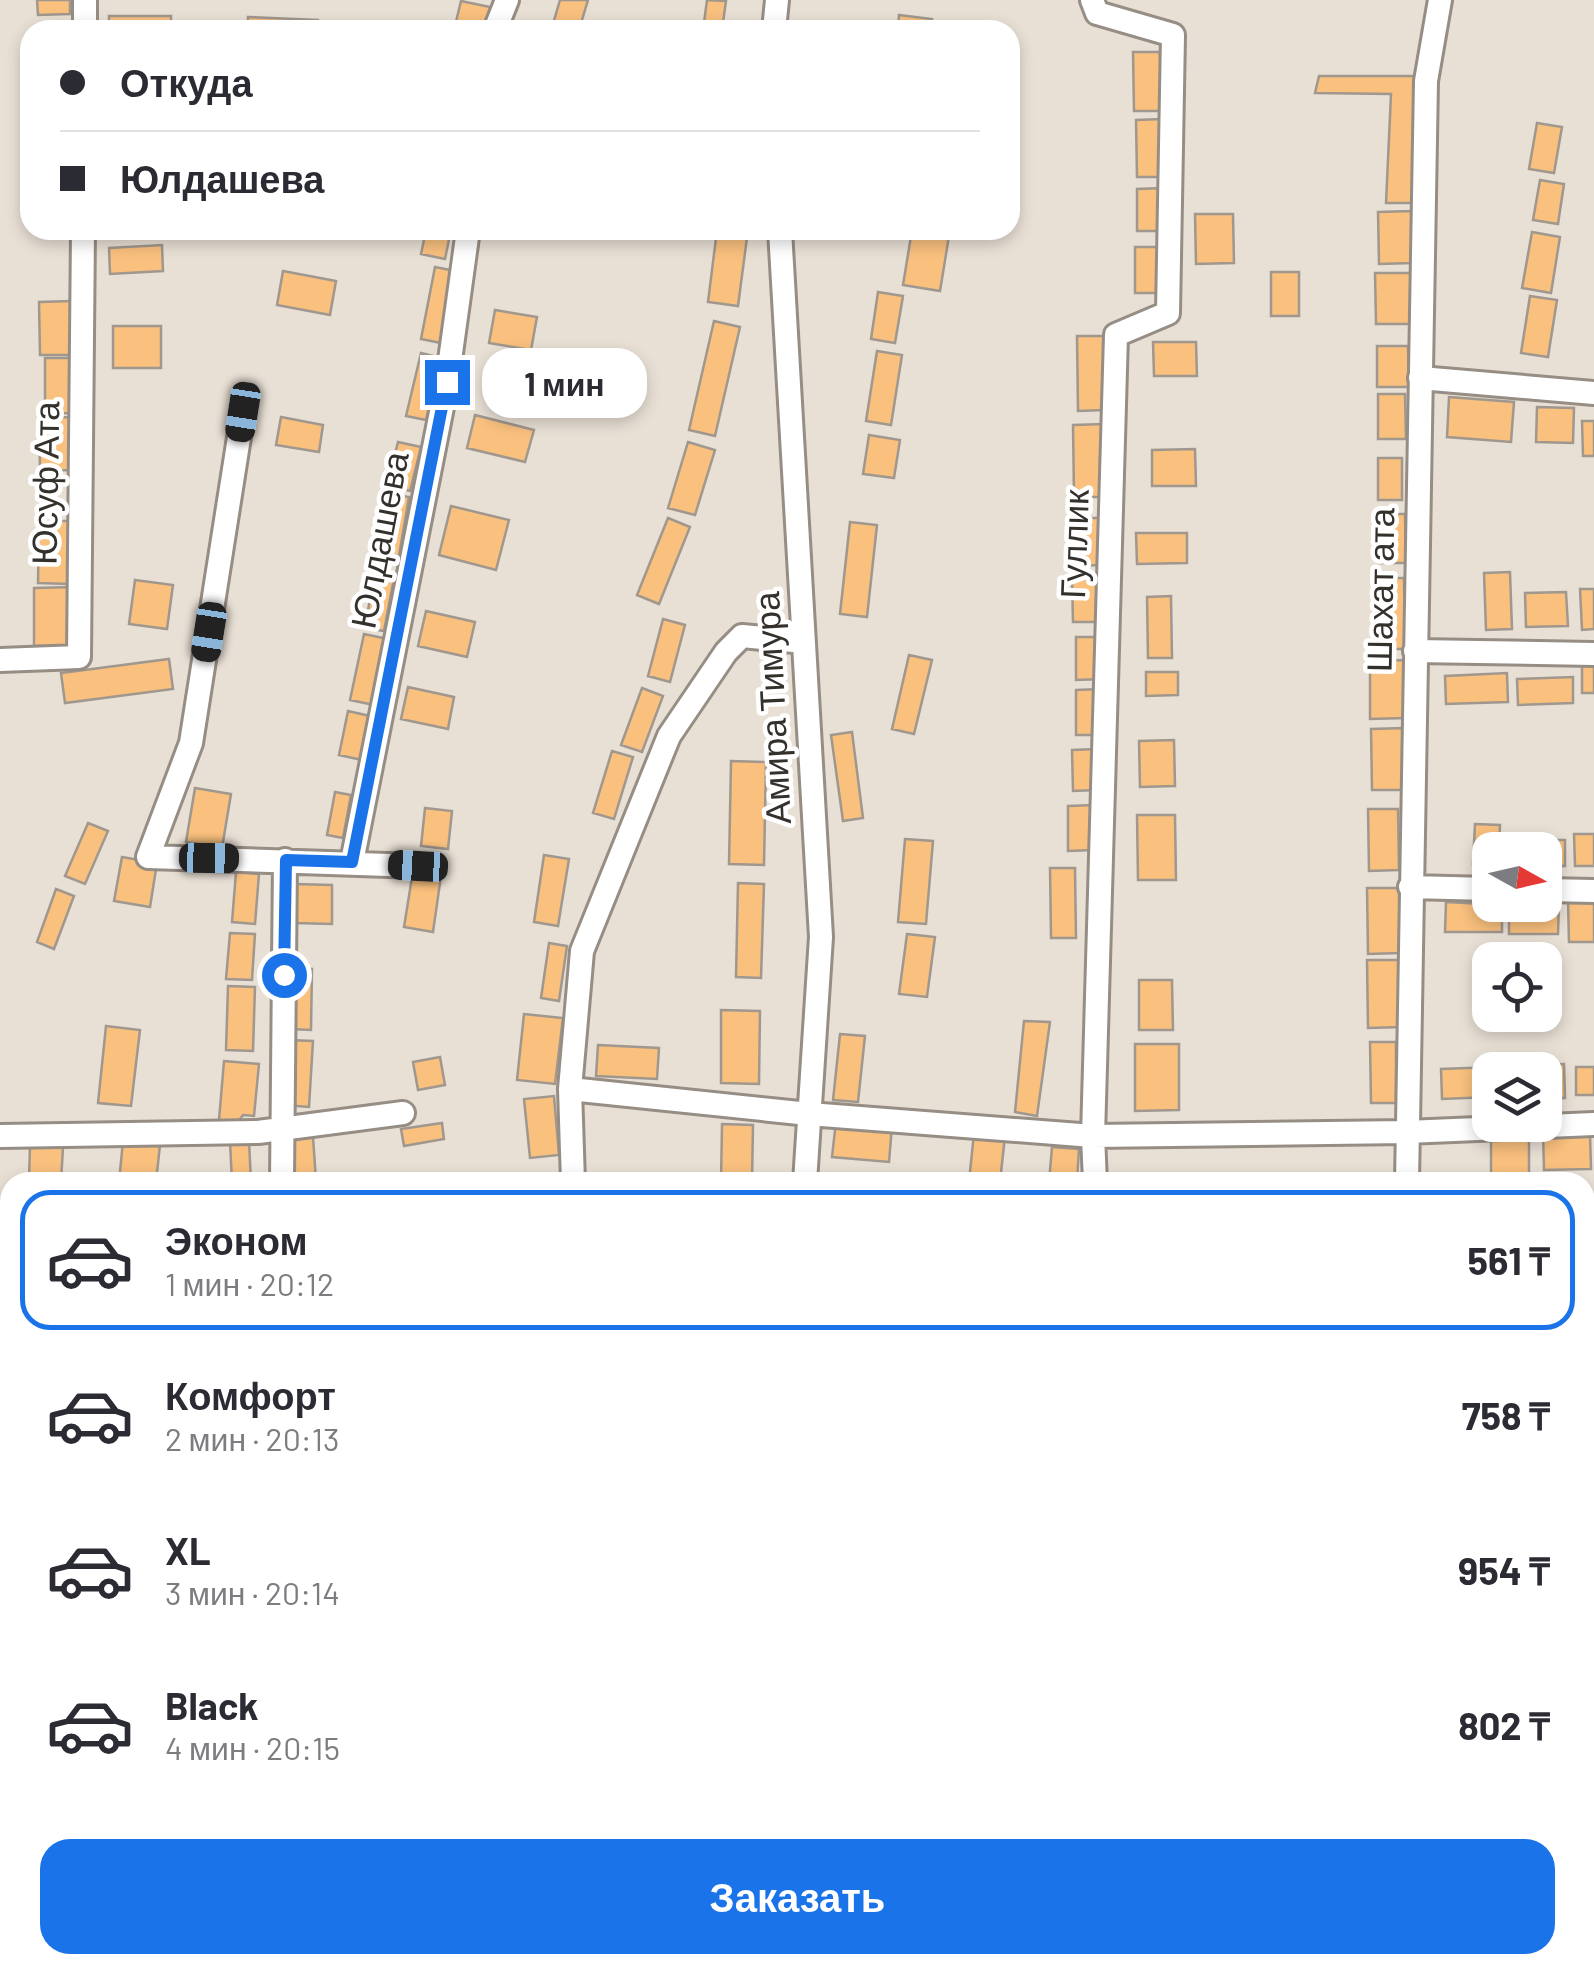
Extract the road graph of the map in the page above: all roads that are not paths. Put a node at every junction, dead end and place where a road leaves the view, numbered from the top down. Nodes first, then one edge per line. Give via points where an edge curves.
1 (1092, 0) edge
2 (1440, 0) edge
3 (83, 240) edge
4 (467, 240) edge
5 (781, 240) edge
6 (1420, 378) junction
7 (1594, 393) edge
8 (243, 412) dead end
9 (804, 642) junction
10 (1415, 651) junction
11 (1594, 654) edge
12 (0, 660) edge
13 (286, 860) junction
14 (352, 862) junction
15 (418, 866) dead end
16 (1410, 887) junction
17 (1472, 889) edge
18 (1562, 890) edge
19 (1594, 891) edge
20 (570, 1089) junction
21 (404, 1113) dead end
22 (810, 1114) junction
23 (1594, 1124) edge
24 (283, 1128) junction
25 (1406, 1132) junction
26 (0, 1136) edge
27 (1094, 1136) junction
28 (282, 1172) edge
29 (573, 1172) edge
30 (806, 1172) edge
31 (1095, 1172) edge
32 (1407, 1172) edge

1 - 27 street, Гуллик via 1097,12 1173,35 1168,313 1116,335
2 - 6 street, Шахат ата via 1426,81
3 - 12 street, Юсуф Ата via 79,657
4 - 14 street, Юлдашева via 447,382
5 - 9 street, Амира Тимура
6 - 7 street
6 - 10 street, Шахат ата
8 - 13 street via 192,743 148,857
9 - 20 street via 742,636 670,736 582,951
9 - 22 street, Амира Тимура via 821,937
10 - 11 street
10 - 16 street, Шахат ата
13 - 14 street
13 - 24 street
14 - 15 street
16 - 17 street
16 - 25 street, Шахат ата
18 - 19 street
20 - 22 street
20 - 29 street
21 - 24 street
22 - 27 street
22 - 30 street, Амира Тимура
23 - 25 street
24 - 26 street
24 - 28 street
25 - 27 street
25 - 32 street, Шахат ата
27 - 31 street, Гуллик

